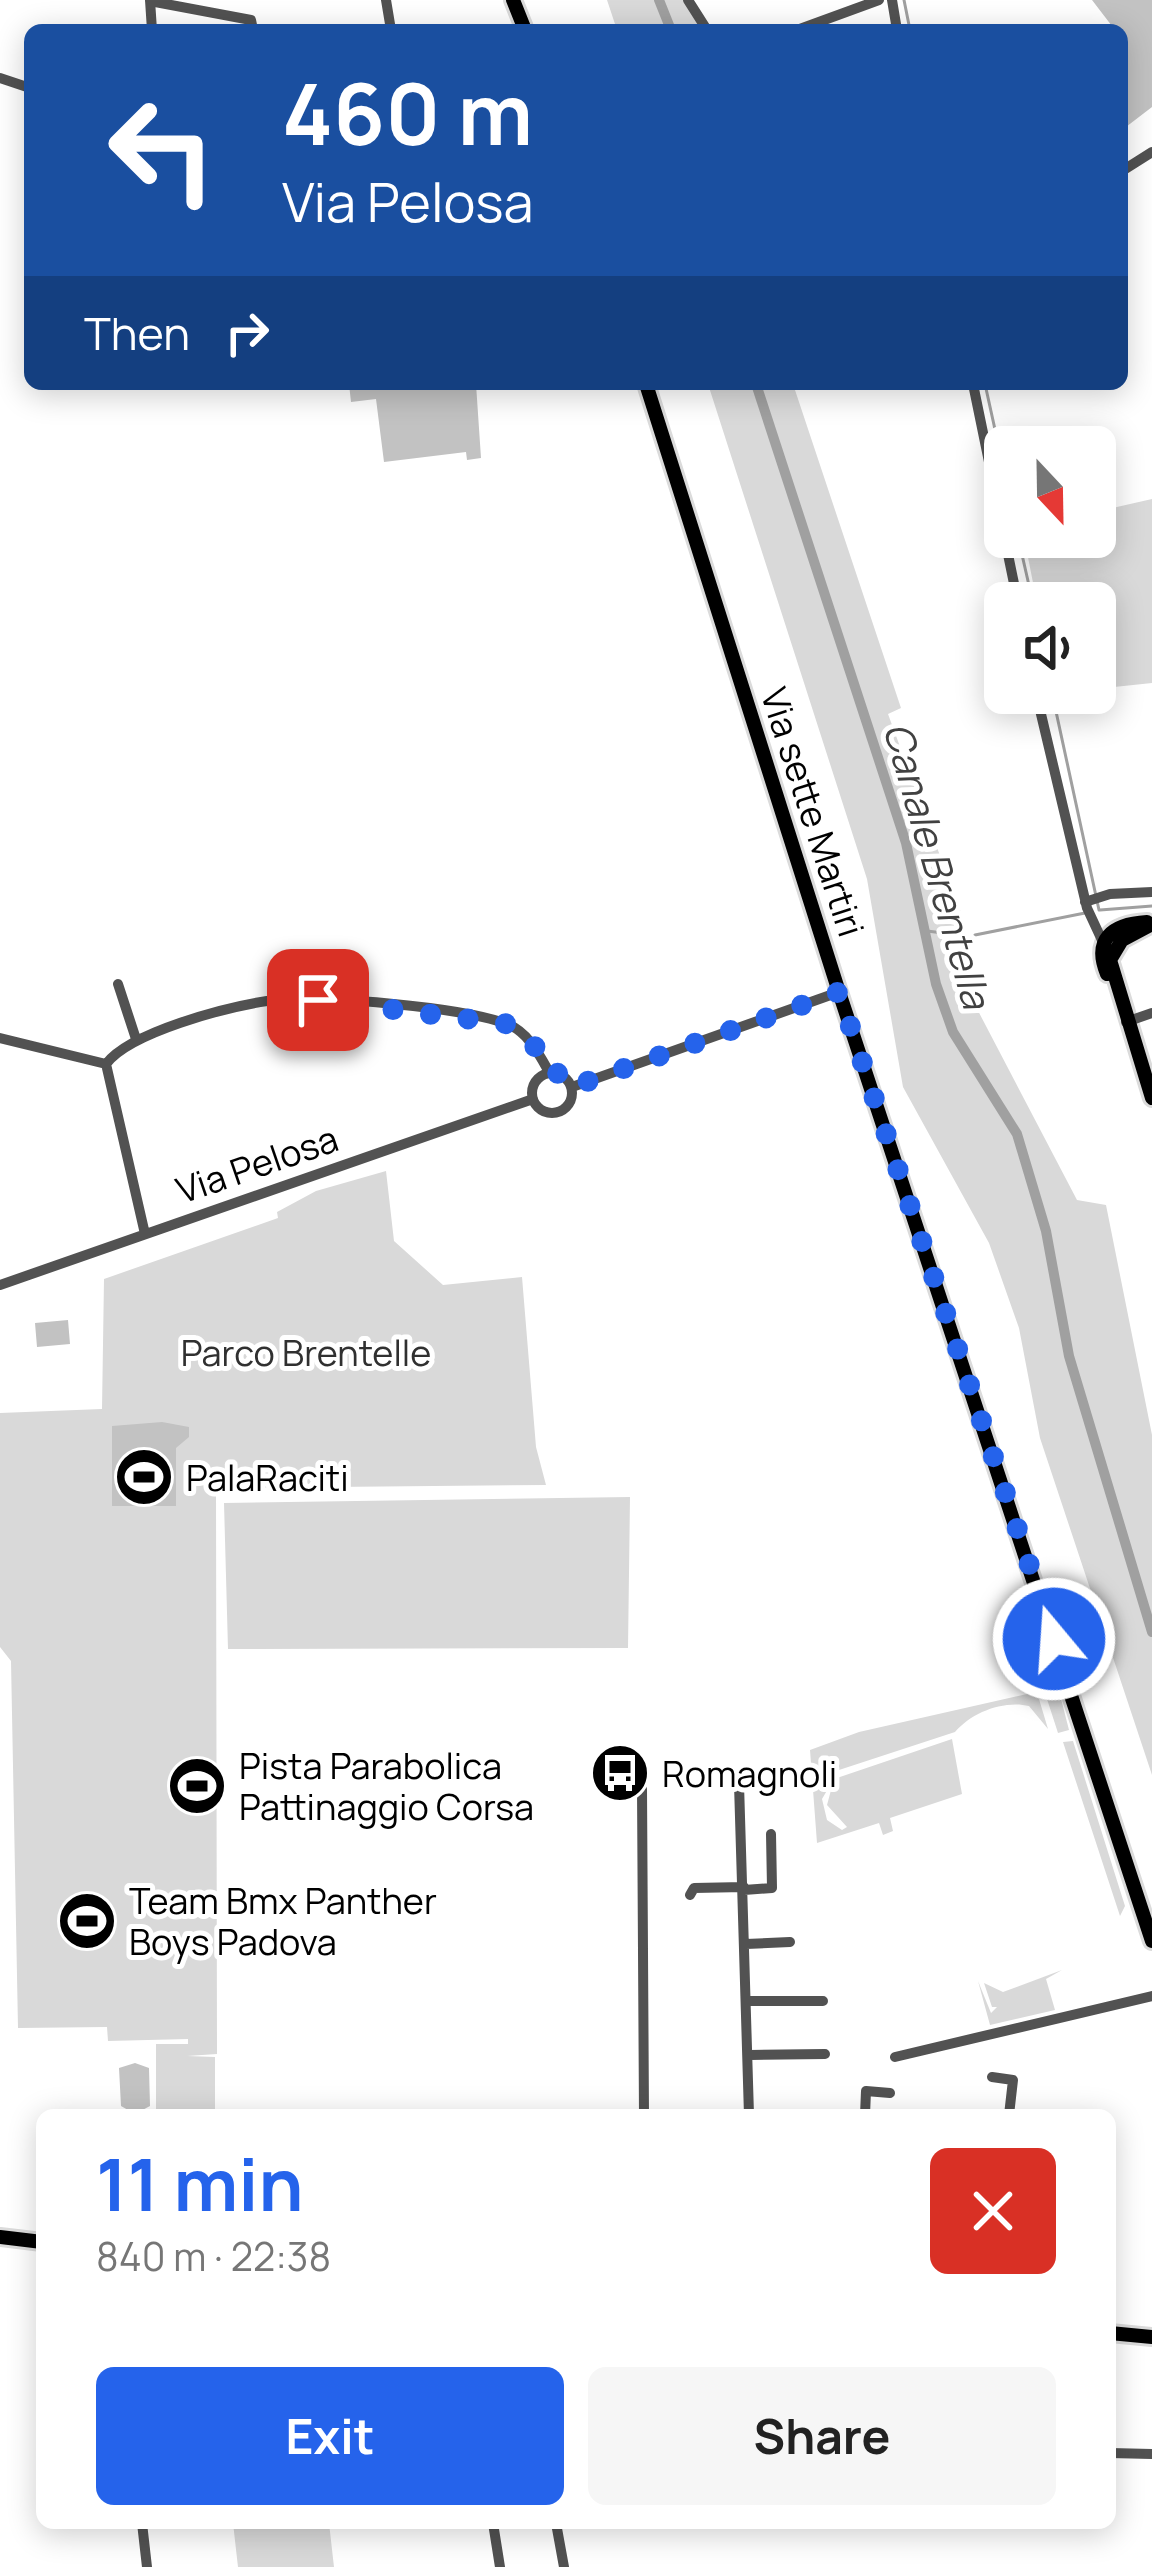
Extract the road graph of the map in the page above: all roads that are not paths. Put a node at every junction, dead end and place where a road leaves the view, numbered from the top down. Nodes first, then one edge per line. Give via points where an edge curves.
1 (150, 0) edge
2 (879, 0) edge
3 (252, 24) edge
4 (813, 24) edge
5 (648, 390) edge
6 (974, 390) edge
7 (1014, 582) edge
8 (1041, 714) edge
9 (1152, 892) edge
10 (1091, 909) junction
11 (1133, 922) junction
12 (1152, 923) edge
13 (1122, 940) junction
14 (1102, 944) junction
15 (1110, 960) junction
16 (118, 984) dead end
17 (839, 992) junction
18 (1117, 995) junction
19 (1152, 1013) edge
20 (1126, 1022) junction
21 (0, 1038) edge
22 (136, 1039) junction
23 (106, 1064) junction
24 (549, 1072) junction
25 (572, 1087) junction
26 (1150, 1088) edge
27 (533, 1100) junction
28 (145, 1234) junction
29 (0, 1285) edge
30 (740, 1784) dead end
31 (643, 1789) dead end
32 (771, 1834) dead end
33 (744, 1888) junction
34 (690, 1894) dead end
35 (1152, 1941) edge
36 (790, 1942) dead end
37 (746, 1944) junction
38 (1152, 1996) edge
39 (748, 2001) junction
40 (823, 2001) dead end
41 (825, 2054) dead end
42 (750, 2055) junction
43 (895, 2057) dead end
44 (992, 2078) dead end
45 (890, 2092) dead end
46 (644, 2109) edge
47 (749, 2109) edge
48 (865, 2109) edge
49 (1010, 2109) edge
50 (0, 2237) edge
51 (36, 2241) edge
52 (1116, 2333) edge
53 (1152, 2336) edge
54 (1116, 2453) edge
55 (1152, 2454) edge
56 (143, 2529) edge
57 (494, 2529) edge
58 (557, 2529) edge
59 (147, 2567) edge
60 (500, 2567) edge
61 (563, 2567) edge

1 - 3 street
2 - 4 street
5 - 17 main road, Via sette Martiri
6 - 7 street
8 - 10 street
9 - 10 street
10 - 11 street
10 - 14 street
11 - 12 main road
11 - 14 main road
12 - 13 main road
13 - 14 street
13 - 15 main road
14 - 15 street
14 - 18 main road
15 - 18 main road
16 - 22 street
17 - 25 street, Via Pelosa
17 - 35 main road, Via sette Martiri
18 - 20 main road
19 - 20 street
20 - 26 main road
21 - 23 street
22 - 23 street
22 - 24 street via 267,1001 318,1000 508,1024 534,1045
23 - 28 street
24 - 25 street
24 - 27 street via 534,1083
25 - 27 street, Via Pelosa via 560,1112
27 - 28 street, Via Pelosa
28 - 29 street, Via Pelosa
30 - 33 street
31 - 46 street
32 - 33 street via 772,1888
33 - 34 street
33 - 37 street
36 - 37 street
37 - 39 street
38 - 43 street
39 - 40 street
39 - 42 street
41 - 42 street
42 - 47 street
44 - 49 street via 1013,2080
45 - 48 street via 866,2092
50 - 51 main road
52 - 53 main road
54 - 55 street
56 - 59 street
57 - 60 street
58 - 61 street

